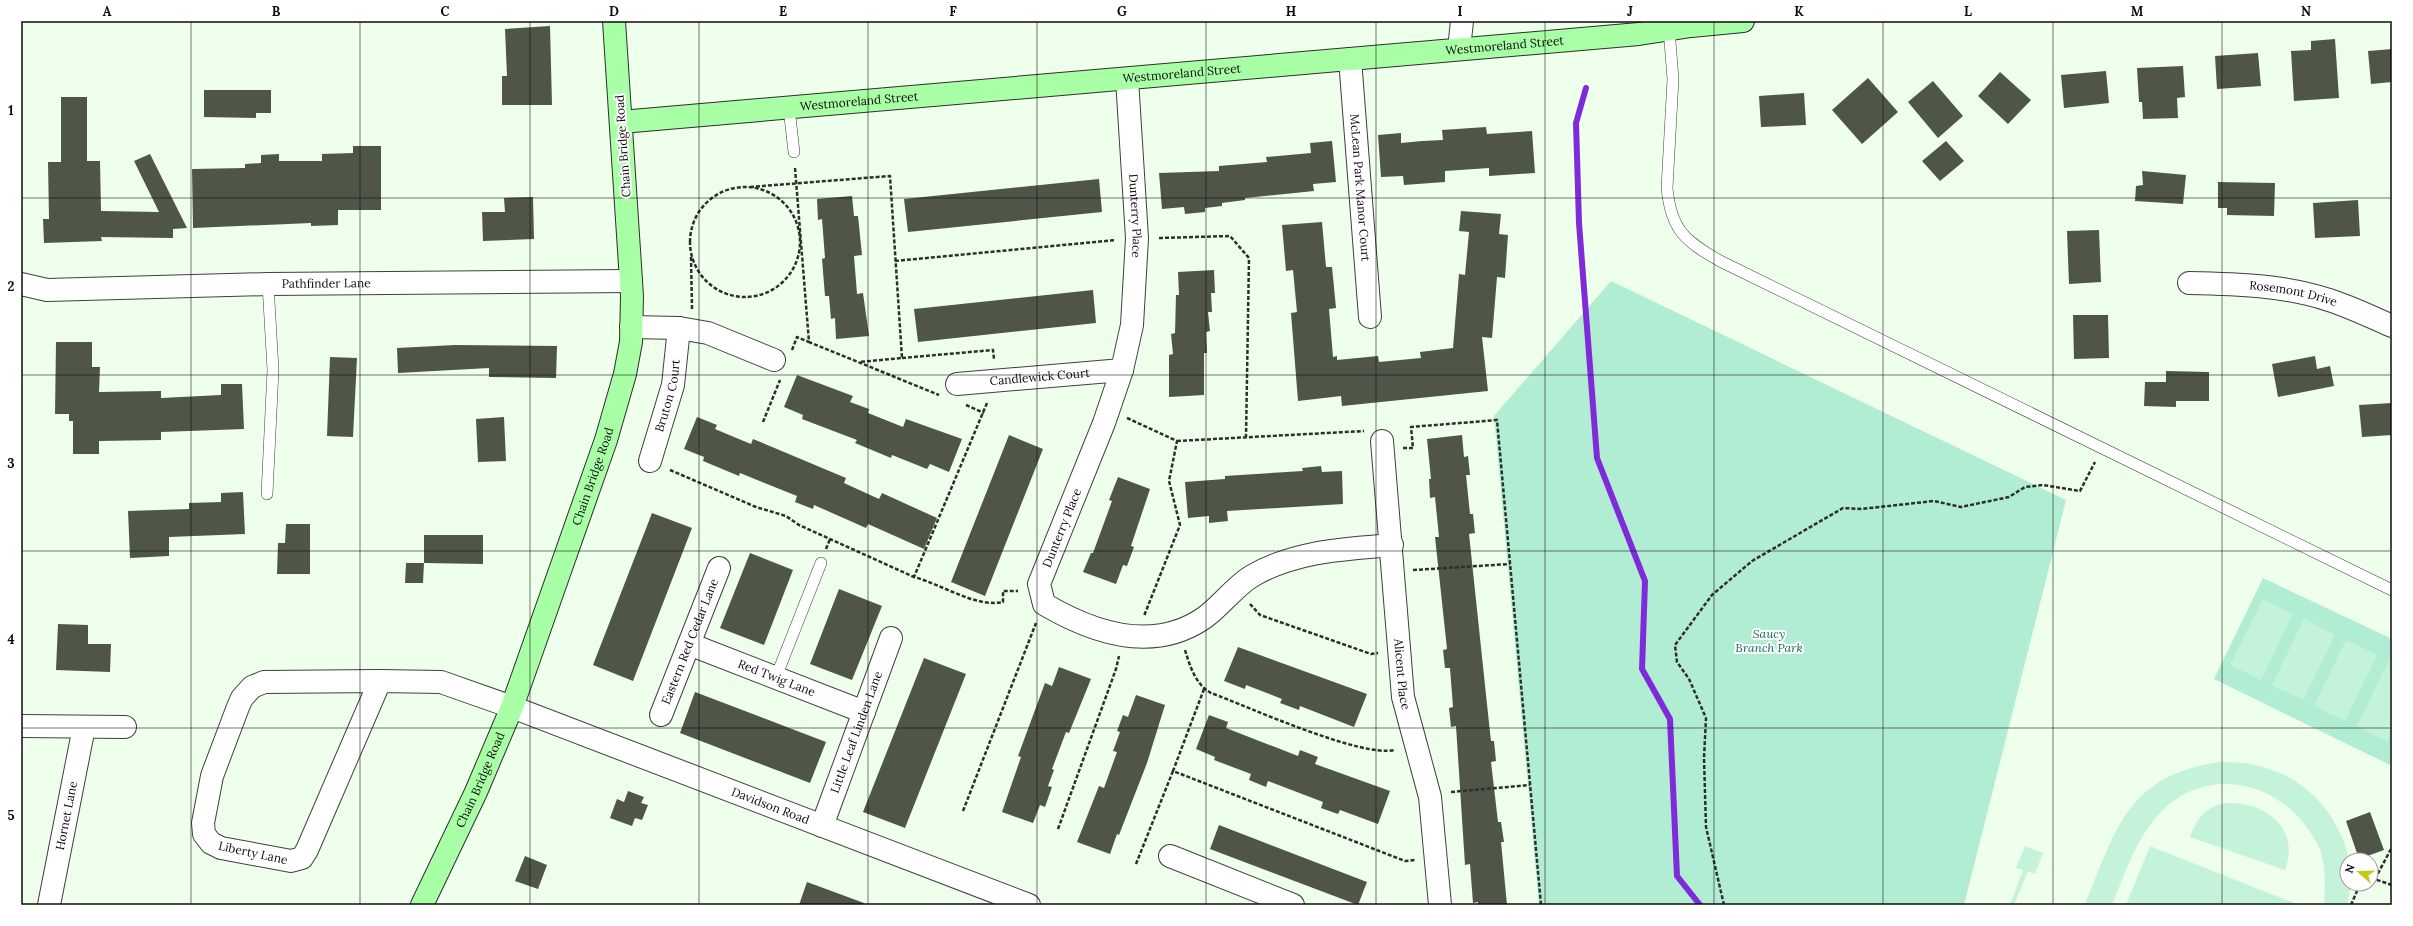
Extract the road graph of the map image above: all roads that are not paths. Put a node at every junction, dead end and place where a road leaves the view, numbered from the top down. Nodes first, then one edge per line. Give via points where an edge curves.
1 (614, 21) edge
2 (1462, 21) edge
3 (1743, 21) edge
4 (1669, 29) junction
5 (1459, 49) junction
6 (1350, 59) junction
7 (1127, 79) junction
8 (789, 108) junction
9 (621, 122) junction
10 (794, 152) road end
11 (631, 281) junction
12 (2189, 283) dead end
13 (21, 284) edge
14 (268, 284) junction
15 (1370, 317) dead end
16 (2392, 326) edge
17 (631, 327) junction
18 (685, 329) junction
19 (774, 360) dead end
20 (1122, 370) junction
21 (955, 395) road end
22 (1383, 445) road end
23 (650, 461) road end
24 (267, 494) dead end
25 (1392, 544) junction
26 (821, 563) dead end
27 (719, 568) dead end
28 (2392, 590) edge
29 (891, 638) dead end
30 (689, 644) junction
31 (776, 677) junction
32 (380, 681) junction
33 (512, 707) junction
34 (864, 712) junction
35 (661, 715) dead end
36 (21, 726) edge
37 (84, 727) junction
38 (124, 727) dead end
39 (822, 826) junction
40 (1170, 856) dead end
41 (49, 905) edge
42 (422, 905) edge
43 (1029, 905) edge
44 (1293, 905) edge
45 (1440, 905) edge

1 - 9 main road, Chain Bridge Road
2 - 5 street
3 - 4 main road, Westmoreland Street
4 - 5 main road, Westmoreland Street via 1639,34
4 - 28 lane via 1673,79 1667,188 1673,220 1681,234 1692,244 1720,261
5 - 6 main road, Westmoreland Street
6 - 7 main road, Westmoreland Street
6 - 15 street, McLean Park Manor Court
7 - 8 main road, Westmoreland Street
7 - 20 street, Dunterry Place via 1137,238 1132,325
8 - 9 main road, Westmoreland Street
8 - 10 lane
9 - 11 main road, Chain Bridge Road
11 - 14 street, Pathfinder Lane
11 - 17 main road, Chain Bridge Road
12 - 16 street, Rosemont Drive via 2247,284 2293,290 2330,300
13 - 14 street, Pathfinder Lane via 48,290
14 - 24 lane via 273,370
17 - 18 street
17 - 33 main road, Chain Bridge Road via 625,374 612,423
18 - 19 street via 708,333
18 - 23 street, Bruton Court via 673,385
20 - 21 street, Candlewick Court via 995,381
20 - 25 street, Dunterry Place via 1039,584 1043,598 1066,616 1129,636 1155,637 1179,632 1204,618 1251,577 1281,562 1312,553
22 - 25 street, Alicent Place
25 - 45 street, Alicent Place via 1403,697 1429,794
26 - 31 lane
27 - 30 street, Eastern Red Cedar Lane
29 - 34 street, Little Leaf Linden Lane
30 - 31 street, Red Twig Lane
30 - 35 street, Eastern Red Cedar Lane
31 - 34 street, Red Twig Lane
32 - 32 street, Liberty Lane via 272,681 252,688 242,698 216,760 203,823 207,839 221,848 291,861 302,858
32 - 33 street, Liberty Lane via 441,682
33 - 39 street, Davidson Road
33 - 42 main road, Chain Bridge Road
34 - 39 street, Little Leaf Linden Lane
36 - 37 street
37 - 38 street
37 - 41 street, Hornet Lane
39 - 43 street, Davidson Road
40 - 44 street

